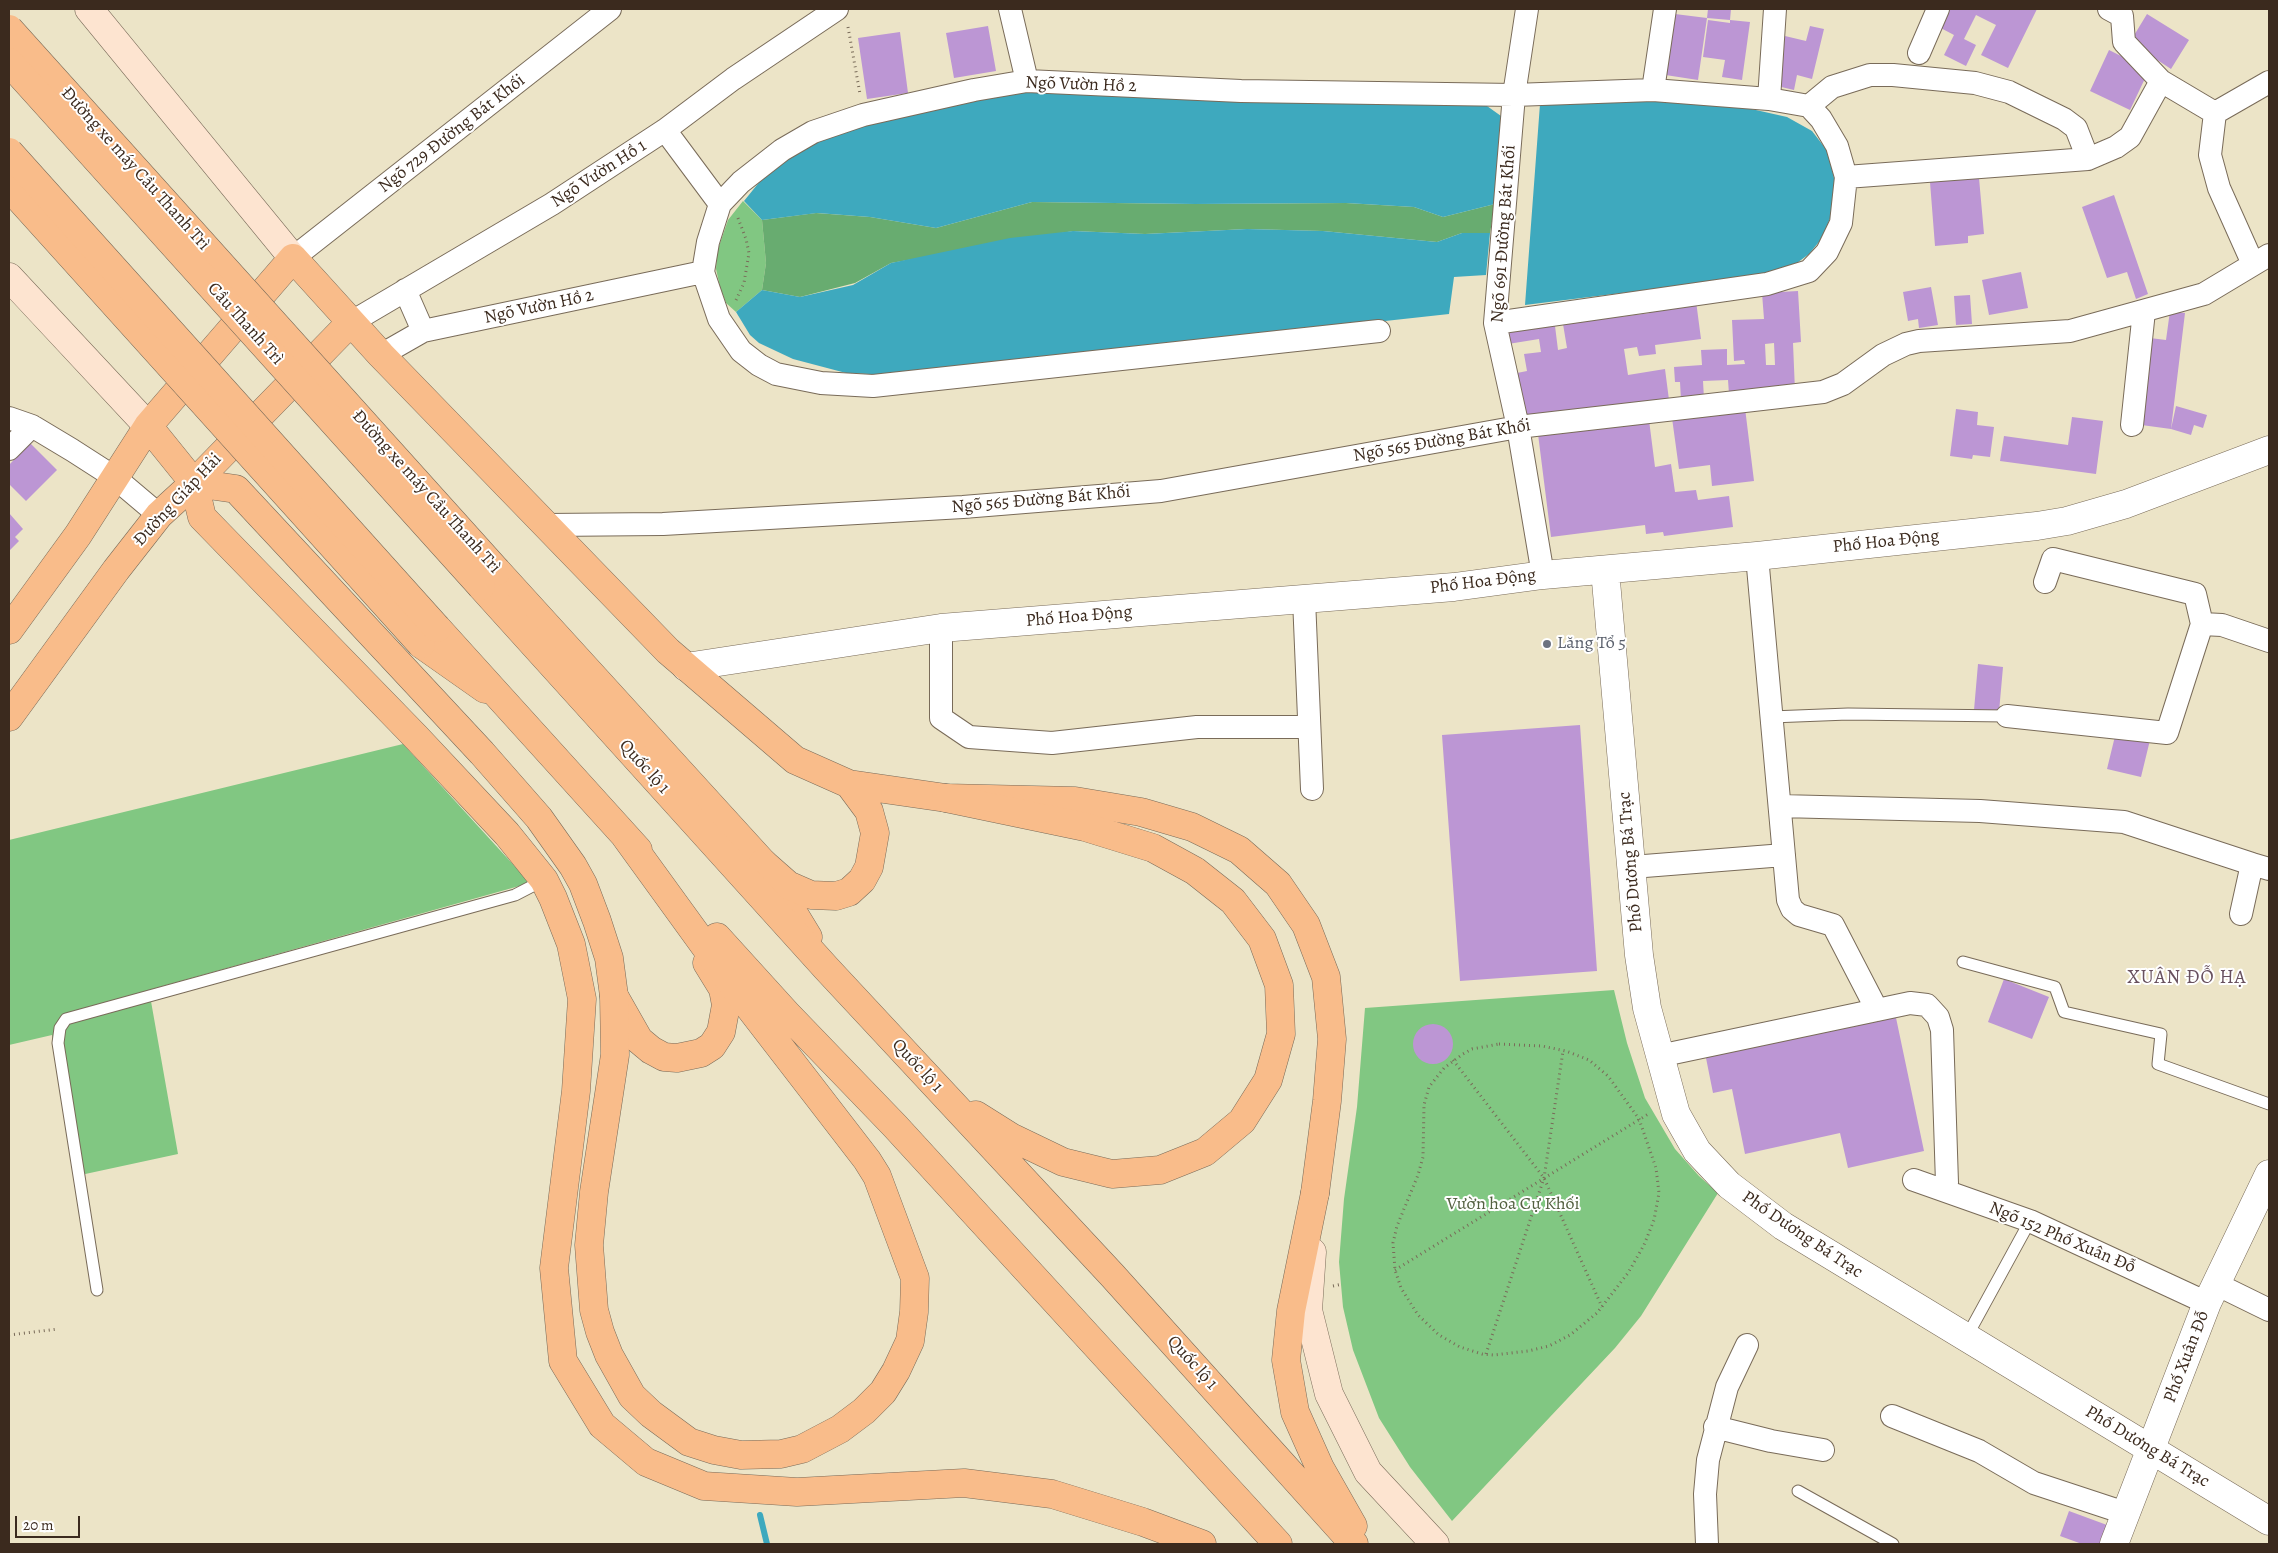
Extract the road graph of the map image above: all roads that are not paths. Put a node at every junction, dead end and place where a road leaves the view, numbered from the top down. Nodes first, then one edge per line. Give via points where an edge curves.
1 (89, 9) edge
2 (610, 9) edge
3 (1010, 9) edge
4 (1527, 9) edge
5 (1664, 9) edge
6 (1775, 9) edge
7 (1938, 9) edge
8 (2109, 9) edge
9 (842, 14) edge
10 (9, 29) edge
11 (1919, 53) dead end
12 (9, 62) edge
13 (1027, 81) junction
14 (2161, 81) junction
15 (2269, 82) edge
16 (1653, 90) junction
17 (1514, 94) junction
18 (1769, 99) junction
19 (1808, 106) junction
20 (2215, 113) junction
21 (665, 130) junction
22 (9, 152) edge
23 (2088, 159) junction
24 (1846, 177) junction
25 (9, 187) edge
26 (720, 204) junction
27 (293, 258) junction
28 (2261, 260) edge
29 (703, 272) junction
30 (9, 277) edge
31 (405, 290) junction
32 (2144, 311) junction
33 (350, 323) junction
34 (1495, 323) junction
35 (423, 331) junction
36 (1379, 331) dead end
37 (381, 355) junction
38 (9, 418) edge
39 (2132, 424) dead end
40 (32, 426) junction
41 (148, 426) junction
42 (1518, 427) junction
43 (9, 449) edge
44 (2269, 450) edge
45 (114, 477) junction
46 (194, 483) junction
47 (159, 515) junction
48 (546, 525) junction
49 (586, 525) junction
50 (1757, 556) junction
51 (579, 562) junction
52 (1605, 570) junction
53 (1543, 575) junction
54 (489, 578) junction
55 (2045, 582) dead end
56 (1304, 599) junction
57 (2202, 624) junction
58 (941, 628) junction
59 (9, 630) edge
60 (429, 636) junction
61 (2269, 641) edge
62 (686, 667) junction
63 (2007, 716) joint
64 (9, 717) edge
65 (1772, 717) junction
66 (1309, 727) junction
67 (849, 784) junction
68 (1312, 789) dead end
69 (946, 798) junction
70 (1780, 806) junction
71 (625, 836) junction
72 (1784, 855) junction
73 (763, 863) junction
74 (2260, 866) edge
75 (1632, 867) junction
76 (544, 880) junction
77 (2241, 914) dead end
78 (1962, 962) dead end
79 (827, 969) junction
80 (614, 996) junction
81 (1877, 1010) junction
82 (1659, 1056) junction
83 (941, 1092) junction
84 (2269, 1104) edge
85 (2269, 1174) edge
86 (1914, 1180) dead end
87 (1947, 1182) dead end
88 (1315, 1192) junction
89 (2263, 1204) edge
90 (2030, 1221) junction
91 (97, 1290) dead end
92 (2212, 1294) junction
93 (2269, 1310) edge
94 (1966, 1338) junction
95 (1747, 1345) dead end
96 (1892, 1416) dead end
97 (1715, 1427) junction
98 (1823, 1450) dead end
99 (2151, 1450) junction
100 (1798, 1490) dead end
101 (2125, 1513) junction
102 (2269, 1520) edge
103 (1202, 1544) edge
104 (1278, 1544) edge
105 (1354, 1544) edge
106 (1364, 1544) edge
107 (1435, 1544) edge
108 (1707, 1544) edge
109 (1893, 1544) edge
110 (2114, 1544) edge

1 - 27 main road
2 - 27 street, Ngõ 729 Đường Bát Khối
3 - 13 street
4 - 17 street, Ngõ 691 Đường Bát Khối
5 - 16 street
6 - 18 street
7 - 11 street
8 - 14 street via 2122,16 2124,42
9 - 21 street, Ngõ Vườn Hồ 1 via 733,79
10 - 54 main road, Đường xe máy Cầu Thanh Trì, bridge
12 - 54 main road, Cầu Thanh Trì, bridge
13 - 17 street, Ngõ Vườn Hồ 2 via 1216,91
13 - 26 street, Ngõ Vườn Hồ 2 via 863,115 813,132 782,150 741,182
14 - 20 street
14 - 23 street via 2130,137
15 - 20 street
16 - 17 street, Ngõ Vườn Hồ 2
16 - 18 street, Ngõ Vườn Hồ 2
17 - 34 street, Ngõ 691 Đường Bát Khối
18 - 19 street, Ngõ Vườn Hồ 2
19 - 23 street via 1832,87 1870,75 1975,83 2009,92 2076,128
19 - 24 street via 1821,119 1836,146
20 - 28 street via 2210,155 2220,188
21 - 26 street
21 - 31 street, Ngõ Vườn Hồ 1 via 552,204
22 - 60 main road, bridge
23 - 24 street
24 - 34 street via 1841,223 1827,252 1809,271 1757,285
25 - 60 main road, bridge
26 - 29 street, Ngõ Vườn Hồ 2
27 - 33 main road
27 - 41 main road
28 - 32 street, Ngõ 565 Đường Bát Khối via 2204,294
29 - 35 street, Ngõ Vườn Hồ 2
29 - 36 street, Ngõ Vườn Hồ 2 via 719,319 741,351 759,366 776,374 821,383 873,386
30 - 41 main road
31 - 33 street, Ngõ Vườn Hồ 1
31 - 35 street
32 - 39 street
32 - 42 street, Ngõ 565 Đường Bát Khối via 2070,331 1906,344 1883,355 1843,384 1823,392
33 - 37 main road
33 - 46 main road, Đường Giáp Hải
34 - 42 street, Ngõ 691 Đường Bát Khối
35 - 37 street, Ngõ Vườn Hồ 2
37 - 48 main road
38 - 40 street
40 - 43 street
40 - 45 street
41 - 45 main road
41 - 46 main road
42 - 49 street, Ngõ 565 Đường Bát Khối via 1161,491 963,507 663,524
42 - 53 street, Ngõ 691 Đường Bát Khối
44 - 50 street, Phố Hoa Động via 2126,504 2067,521
45 - 47 street
45 - 59 main road via 78,534
46 - 47 main road, Đường Giáp Hải
46 - 76 main road via 202,517 416,737 507,834
46 - 80 main road via 236,489 423,688 539,818 583,884 609,958
47 - 64 main road, Đường Giáp Hải
48 - 49 street, Ngõ 565 Đường Bát Khối
48 - 51 main road
49 - 51 street
50 - 52 street, Phố Hoa Động
50 - 65 street
51 - 62 main road
52 - 53 street, Phố Hoa Động
52 - 75 street, Phố Dương Bá Trạc
53 - 56 street, Phố Hoa Động via 1454,587
54 - 73 main road, Đường xe máy Cầu Thanh Trì
54 - 79 main road, Quốc lộ 1
55 - 57 street via 2053,559 2195,594
56 - 58 street, Phố Hoa Động
56 - 66 street
57 - 61 street via 2222,625
57 - 63 street via 2167,733
58 - 62 street, Phố Hoa Động
58 - 66 street via 941,718 969,737 1052,743 1197,727
60 - 71 main road via 509,706
62 - 67 main road via 795,760
63 - 65 lane via 1848,714
65 - 70 street
66 - 68 street
67 - 69 main road
67 - 73 main road via 869,812 876,833 869,867 862,880 849,892 836,896 810,895 788,885
69 - 83 main road via 1085,827 1153,848 1195,871 1233,901 1262,939 1279,985 1281,1034 1268,1080 1242,1121 1205,1152 1160,1170 1112,1174 1063,1162 1011,1138
69 - 88 main road via 1075,802 1141,812 1192,828 1239,850 1278,884 1306,925 1326,977 1332,1039
70 - 72 street
70 - 74 street via 1980,811 2124,822
71 - 80 main road via 723,989 726,1005 721,1032 712,1046 701,1053 688,1058 664,1057 639,1040
71 - 80 main road via 749,1007 867,1160 877,1176 915,1278 910,1341 883,1392 840,1429 802,1449 781,1454 741,1454 689,1442 632,1396 609,1355 594,1310 589,1245 615,1056
71 - 104 main road
72 - 75 street
72 - 81 street via 1788,900 1792,909 1799,915 1833,926
73 - 79 main road, Đường xe máy Cầu Thanh Trì
74 - 77 street
75 - 82 street, Phố Dương Bá Trạc via 1646,1008
76 - 91 lane via 515,895 66,1019 60,1028 58,1043
76 - 103 main road via 571,944 582,999 576,1091 554,1268 563,1362 602,1425 646,1462 704,1486 797,1492 974,1484 1052,1494
78 - 84 lane via 2055,987 2064,1012 2161,1034 2158,1064
79 - 83 main road, Quốc lộ 1
81 - 82 street
81 - 87 street via 1921,1003 1932,1008 1938,1017 1942,1030
82 - 94 street, Phố Dương Bá Trạc via 1683,1127 1710,1166 1746,1201
83 - 105 main road, Quốc lộ 1 via 1112,1275
85 - 89 street, Phố Xuân Đỗ
86 - 90 street, Ngõ 152 Phố Xuân Đỗ
88 - 106 main road via 1291,1311 1286,1360 1295,1412 1320,1468
88 - 107 main road via 1308,1310 1329,1394 1368,1472
89 - 92 street, Phố Xuân Đỗ
90 - 92 street, Ngõ 152 Phố Xuân Đỗ
90 - 94 lane
92 - 93 street, Ngõ 152 Phố Xuân Đỗ
92 - 99 street, Phố Xuân Đỗ
94 - 99 street, Phố Dương Bá Trạc
95 - 97 street via 1727,1387
96 - 101 street via 1979,1451 2034,1483
97 - 98 street
97 - 108 street via 1705,1494
99 - 101 street, Phố Xuân Đỗ
99 - 102 street, Phố Dương Bá Trạc
100 - 109 lane
101 - 110 street, Phố Xuân Đỗ

